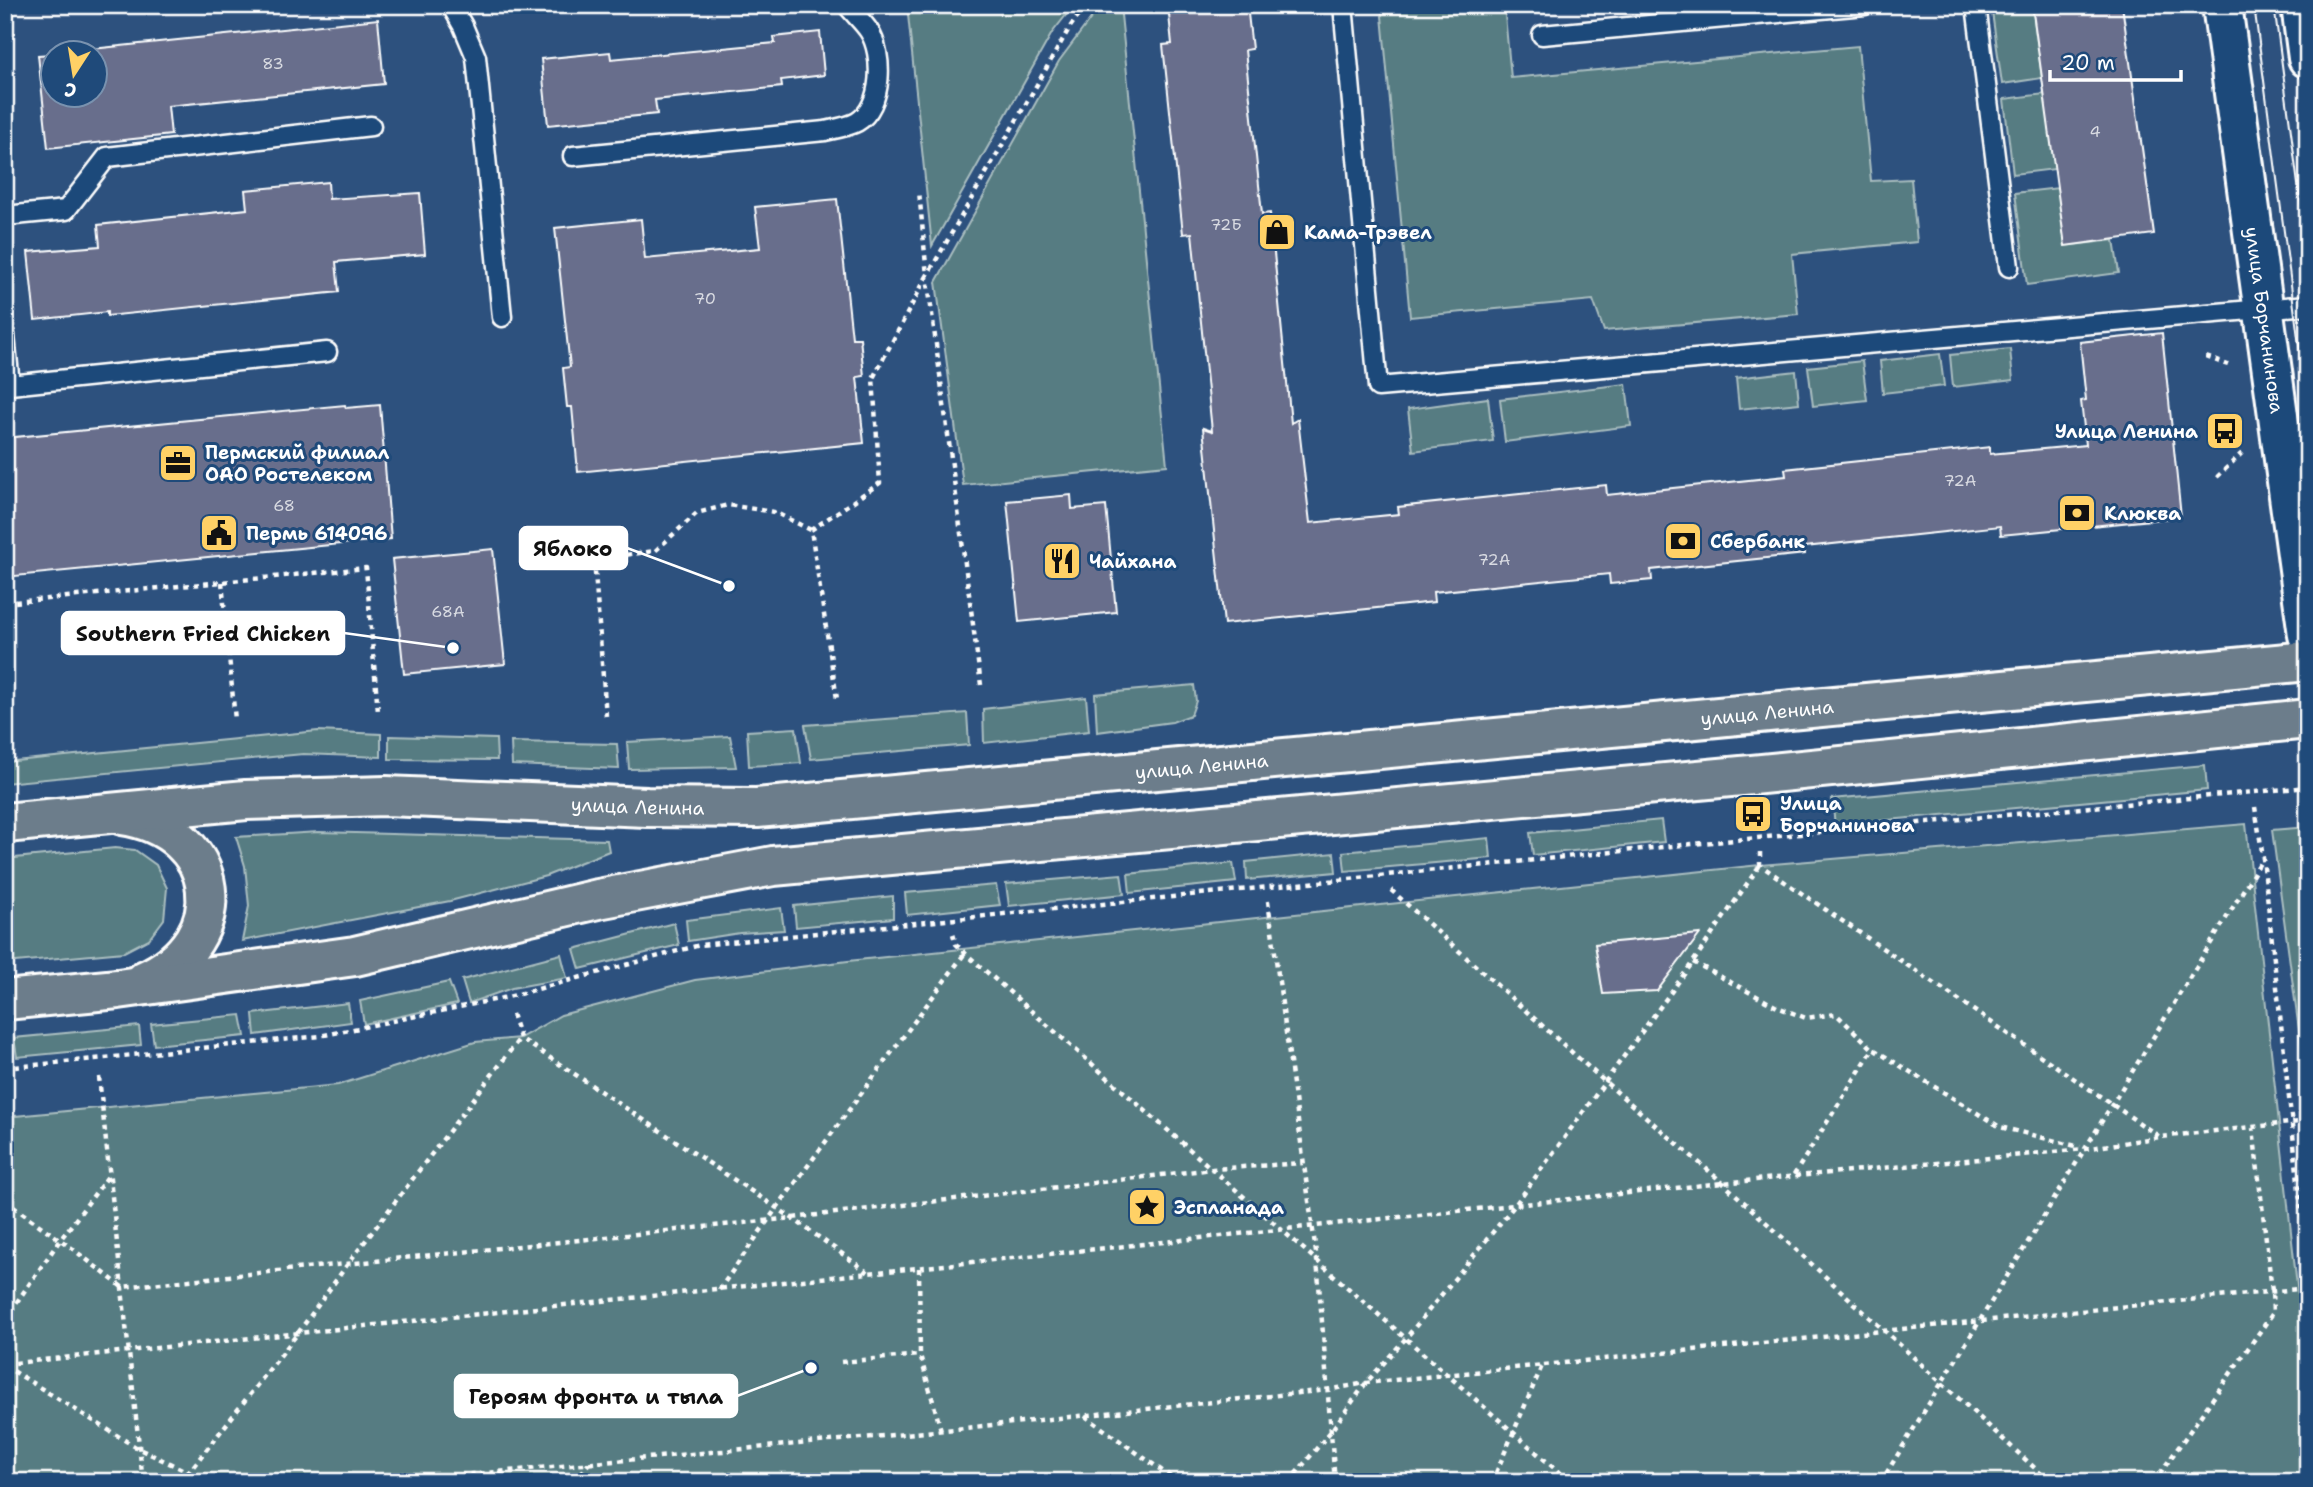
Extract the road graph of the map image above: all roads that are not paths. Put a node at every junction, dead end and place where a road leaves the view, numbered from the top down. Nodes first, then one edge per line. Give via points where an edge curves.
1 (451, 5) edge
2 (847, 5) edge
3 (1343, 5) edge
4 (1865, 5) edge
5 (1976, 5) edge
6 (2222, 5) edge
7 (2301, 5) edge
8 (1542, 35) dead end
9 (2308, 58) edge
10 (371, 126) dead end
11 (573, 156) dead end
12 (5, 216) edge
13 (2009, 267) dead end
14 (2308, 305) edge
15 (2263, 309) junction
16 (502, 317) dead end
17 (5, 335) edge
18 (327, 352) dead end
19 (2308, 635) edge
20 (2308, 661) edge
21 (2308, 719) edge
22 (96, 814) junction
23 (5, 822) edge
24 (118, 989) junction
25 (5, 1000) edge

1 - 16 lane via 476,57
2 - 11 lane via 870,32 878,62 878,88 871,109 856,122 825,131
3 - 15 lane via 1378,387
4 - 8 lane
5 - 13 lane
6 - 15 main road, улица Борчанинова
7 - 9 main road
10 - 12 lane via 107,158 66,211
14 - 15 lane
15 - 19 main road, улица Борчанинова
17 - 18 lane via 10,385
20 - 22 main road, улица Ленина via 757,808 386,796 246,800
21 - 24 main road, улица Ленина via 773,866 598,899 355,957
22 - 23 main road, улица Ленина
22 - 24 main road, улица Ленина via 148,819 190,852 205,879 206,913 191,945 159,974
24 - 25 main road, улица Ленина

